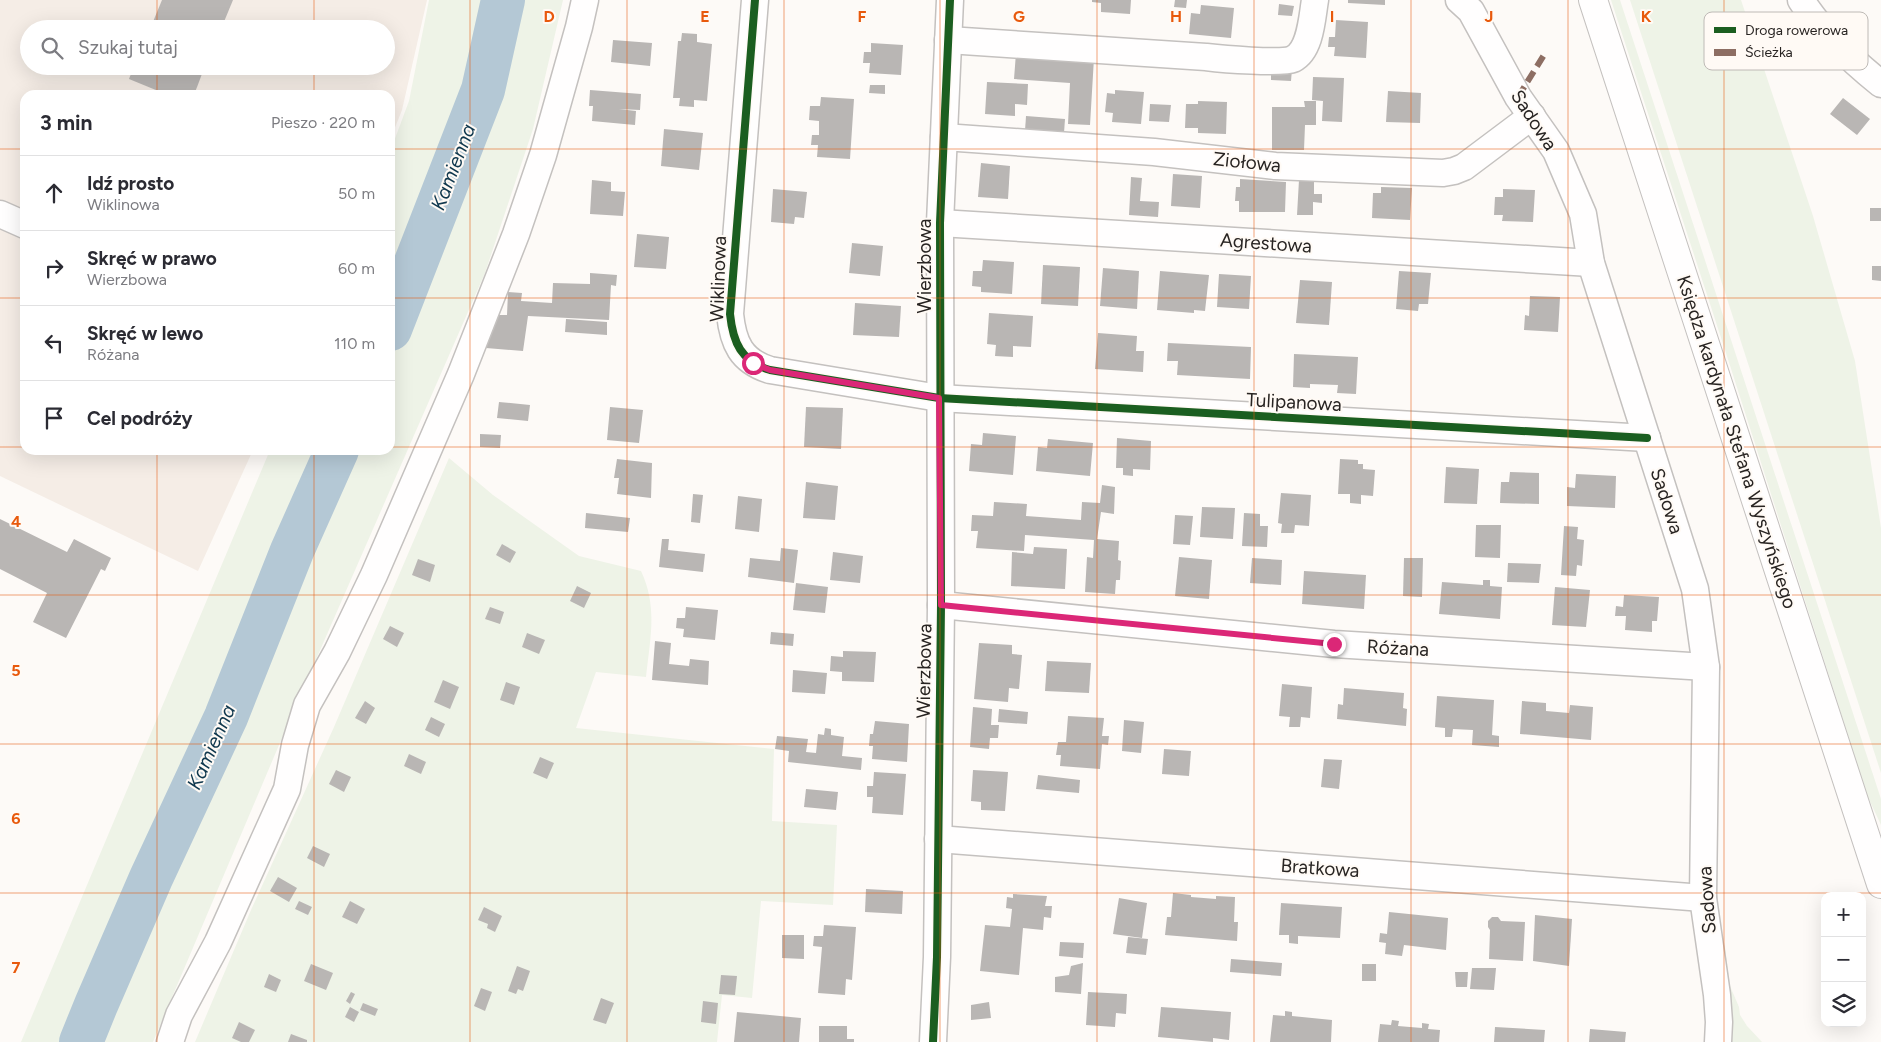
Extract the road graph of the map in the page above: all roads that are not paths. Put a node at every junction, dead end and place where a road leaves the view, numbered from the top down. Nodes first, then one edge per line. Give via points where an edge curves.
1 (585, 0) edge
2 (755, 0) edge
3 (950, 0) edge
4 (1316, 0) edge
5 (1459, 0) edge
6 (1593, 0) edge
7 (1801, 0) edge
8 (1810, 12) edge
9 (948, 40) junction
10 (1865, 70) edge
11 (1881, 84) edge
12 (1532, 116) junction
13 (944, 137) junction
14 (0, 214) edge
15 (20, 223) edge
16 (940, 223) junction
17 (1592, 263) junction
18 (939, 398) junction
19 (1647, 438) junction
20 (941, 605) junction
21 (1706, 667) junction
22 (938, 839) junction
23 (1881, 884) edge
24 (1703, 898) junction
25 (170, 1042) edge
26 (933, 1042) edge
27 (1718, 1042) edge

1 - 25 street via 543,155 461,374 374,575 307,705 287,789 218,942 179,1015
2 - 18 street, Wiklinowa via 731,289 731,324 737,346 753,363 770,370
3 - 9 street, Wierzbowa
4 - 9 street via 1303,50 1287,61
5 - 12 street, Sadowa via 1471,11 1518,97
6 - 23 main road, Księdza kardynała Stefana Wyszyńskiego
7 - 8 street
9 - 13 street, Wierzbowa
10 - 11 street
12 - 13 street, Ziołowa via 1464,167 1443,173 1275,166 1154,152
12 - 17 street, Sadowa via 1556,151 1583,214
13 - 16 street, Wierzbowa
14 - 15 street
16 - 17 street, Agrestowa
16 - 18 street, Wierzbowa
17 - 19 street, Sadowa
18 - 19 street, Tulipanowa
18 - 20 street, Wierzbowa
19 - 21 street, Sadowa via 1695,590
20 - 21 street, Różana via 1334,644
20 - 22 street, Wierzbowa
21 - 24 street, Sadowa
22 - 24 street, Bratkowa
22 - 26 street, Wierzbowa
24 - 27 street, Sadowa via 1717,995

